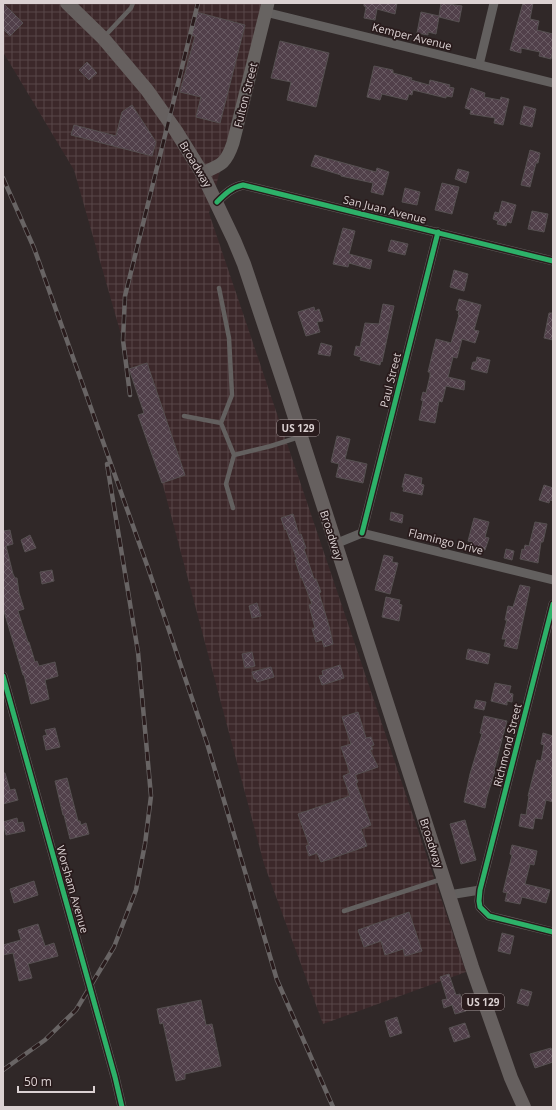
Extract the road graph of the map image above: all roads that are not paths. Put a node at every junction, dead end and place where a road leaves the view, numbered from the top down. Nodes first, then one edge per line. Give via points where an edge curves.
1 (67, 3) edge
2 (133, 3) edge
3 (494, 3) edge
4 (266, 7) edge
5 (103, 38) junction
6 (479, 65) junction
7 (553, 83) edge
8 (202, 173) junction
9 (217, 202) junction
10 (438, 232) junction
11 (553, 260) edge
12 (219, 288) dead end
13 (184, 416) dead end
14 (221, 423) junction
15 (300, 436) junction
16 (234, 455) junction
17 (233, 508) dead end
18 (362, 532) junction
19 (335, 544) junction
20 (553, 580) edge
21 (553, 604) edge
22 (3, 676) edge
23 (444, 878) junction
24 (480, 890) junction
25 (449, 895) junction
26 (344, 911) dead end
27 (553, 932) edge
28 (122, 1107) edge
29 (524, 1107) edge

1 - 5 main road, Broadway / US 129
2 - 5 lane
3 - 6 street
4 - 6 street, Kemper Avenue
4 - 8 street, Fulton Street via 229,156 222,163
5 - 8 main road, Broadway / US 129 via 147,90
6 - 7 street, Kemper Avenue
8 - 9 main road, Broadway / US 129
9 - 10 street, San Juan Avenue via 226,193 243,185
9 - 15 main road, Broadway / US 129 via 244,264
10 - 11 street, San Juan Avenue
10 - 18 street, Paul Street
12 - 14 lane via 229,338 232,395
13 - 14 lane
14 - 16 lane
15 - 16 lane
15 - 19 main road, Broadway / US 129
16 - 17 lane via 226,484
18 - 19 street
18 - 20 street, Flamingo Drive
19 - 23 main road, Broadway / US 129
21 - 24 street, Richmond Street
22 - 28 street, Worsham Avenue
23 - 25 main road, Broadway / US 129
23 - 26 lane
24 - 25 street
24 - 27 street via 480,907 489,916
25 - 29 main road, Broadway / US 129 via 489,1019

